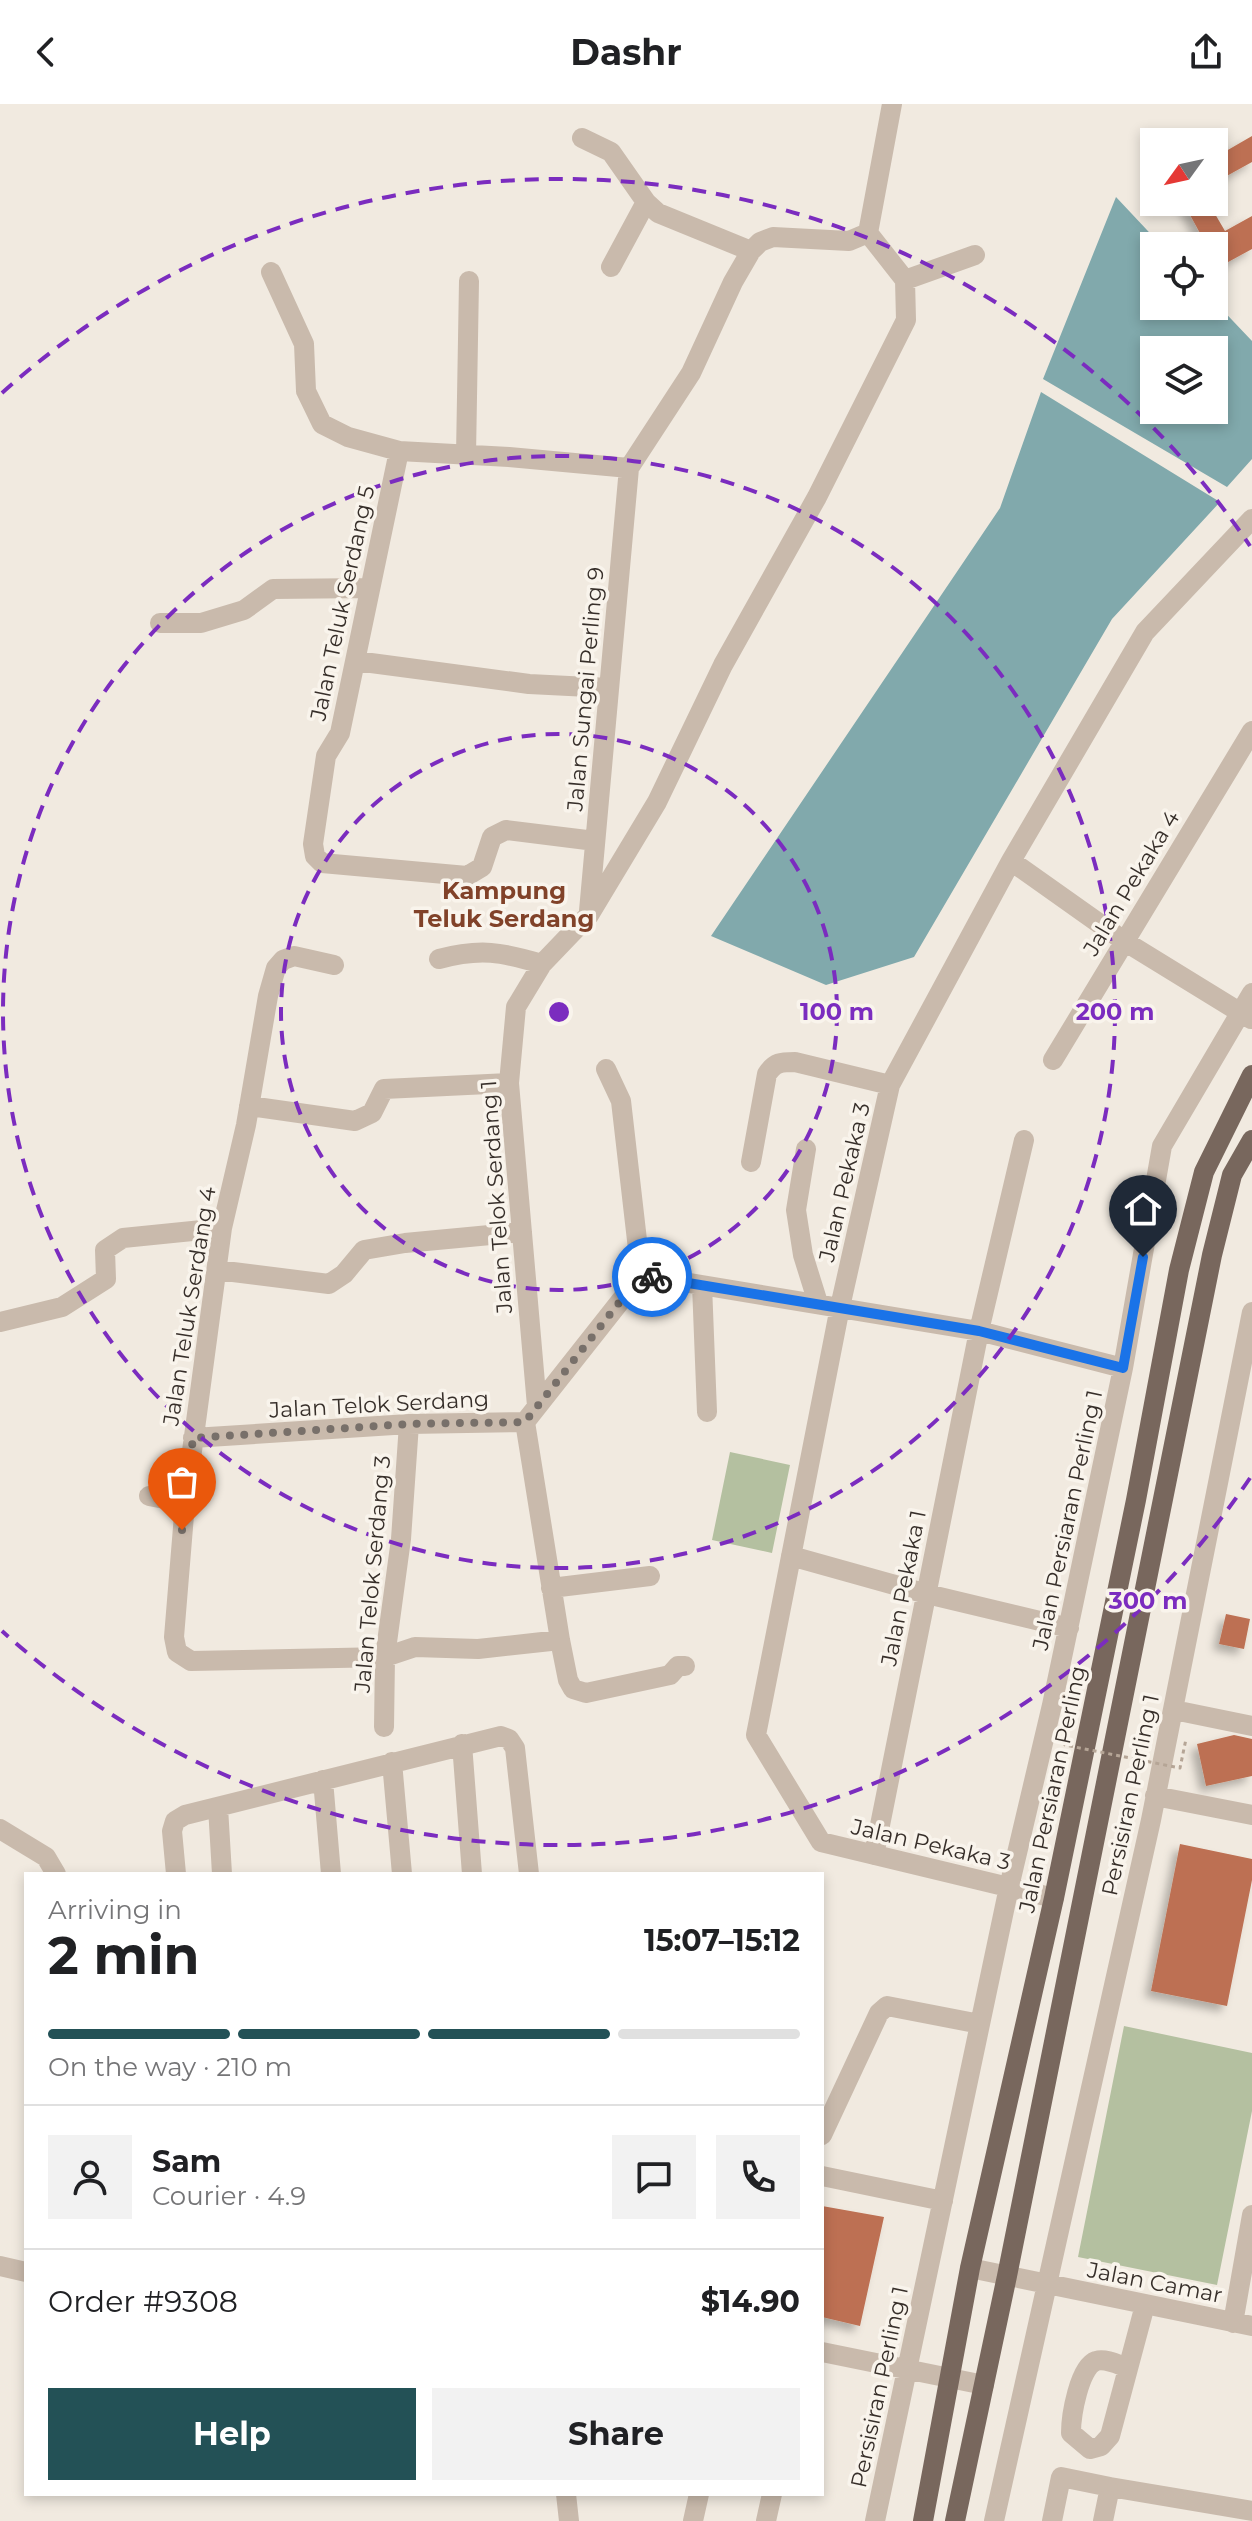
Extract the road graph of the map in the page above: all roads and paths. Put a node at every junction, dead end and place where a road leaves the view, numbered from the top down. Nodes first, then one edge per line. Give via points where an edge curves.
1 (892, 104) edge
2 (582, 138) dead end
3 (646, 202) junction
4 (868, 233) junction
5 (751, 251) junction
6 (975, 255) dead end
7 (611, 267) dead end
8 (271, 272) dead end
9 (905, 280) junction
10 (469, 281) dead end
11 (399, 451) junction
12 (466, 455) junction
13 (629, 468) junction
14 (1252, 519) edge
15 (370, 588) junction
16 (160, 623) dead end
17 (356, 661) junction
18 (609, 688) junction
19 (1252, 731) edge
20 (595, 841) junction
21 (1011, 861) junction
22 (589, 915) junction
23 (1124, 941) junction
24 (439, 959) dead end
25 (542, 964) junction
26 (334, 965) dead end
27 (1252, 993) edge
28 (1246, 1015) edge
29 (1053, 1060) dead end
30 (606, 1069) dead end
31 (1252, 1075) edge
32 (509, 1083) junction
33 (890, 1085) junction
34 (249, 1106) junction
35 (1024, 1140) dead end
36 (1252, 1140) edge
37 (806, 1149) dead end
38 (751, 1162) dead end
39 (222, 1228) junction
40 (522, 1232) junction
41 (217, 1270) junction
42 (641, 1275) junction
43 (702, 1285) junction
44 (818, 1303) junction
45 (840, 1307) junction
46 (1252, 1312) edge
47 (0, 1322) edge
48 (979, 1331) junction
49 (1250, 1334) edge
50 (1123, 1368) junction
51 (707, 1412) dead end
52 (531, 1414) junction
53 (409, 1424) junction
54 (193, 1438) junction
55 (149, 1496) dead end
56 (185, 1503) junction
57 (791, 1556) junction
58 (650, 1576) dead end
59 (551, 1588) junction
60 (927, 1594) junction
61 (1069, 1628) junction
62 (560, 1640) junction
63 (385, 1657) junction
64 (685, 1666) dead end
65 (1073, 1710) dead end
66 (1174, 1710) junction
67 (1252, 1724) edge
68 (384, 1727) dead end
69 (1186, 1739) dead end
70 (462, 1744) junction
71 (392, 1762) junction
72 (323, 1780) junction
73 (1155, 1796) junction
74 (218, 1807) junction
75 (1252, 1815) edge
76 (0, 1829) edge
77 (874, 1855) junction
78 (55, 1872) edge
79 (176, 1872) edge
80 (222, 1872) edge
81 (331, 1872) edge
82 (402, 1872) edge
83 (472, 1872) edge
84 (529, 1872) edge
85 (1009, 1887) junction
86 (1054, 1898) junction
87 (980, 2024) junction
88 (824, 2131) edge
89 (824, 2176) edge
90 (943, 2201) junction
91 (1252, 2215) edge
92 (0, 2266) edge
93 (970, 2268) junction
94 (24, 2272) edge
95 (1007, 2276) junction
96 (1048, 2285) junction
97 (1145, 2305) junction
98 (1243, 2324) edge
99 (824, 2352) edge
100 (1128, 2368) dead end
101 (907, 2369) junction
102 (950, 2378) junction
103 (984, 2385) junction
104 (1110, 2487) junction
105 (566, 2496) edge
106 (699, 2496) edge
107 (772, 2496) edge
108 (1252, 2511) edge
109 (569, 2521) edge
110 (693, 2521) edge
111 (766, 2521) edge
112 (875, 2521) edge
113 (923, 2521) edge
114 (955, 2521) edge
115 (994, 2521) edge
116 (1052, 2521) edge
117 (1103, 2521) edge

1 - 4 street
2 - 3 street via 611,152
3 - 5 street via 658,213
3 - 7 street
4 - 5 street via 849,241 773,237
4 - 9 street
5 - 13 street via 691,373
6 - 9 street
8 - 11 street via 304,344 306,391 322,424
9 - 22 street, Jalan Telok Serdang 1 via 906,320 817,497 723,665 657,802
10 - 12 street
11 - 12 street
11 - 15 street, Jalan Teluk Serdang 5
12 - 13 street
13 - 18 street, Jalan Sungai Perling 9
14 - 21 street, Jalan Pekaka 3 via 1145,632
15 - 16 street via 273,589 244,610 201,623
15 - 17 street, Jalan Teluk Serdang 5
17 - 18 street via 529,684
17 - 20 street, Jalan Teluk Serdang 5 via 340,733 326,756 313,844 322,863 467,876 482,867 492,837 506,830
18 - 20 street, Jalan Sungai Perling 9
19 - 23 street, Jalan Pekaka 4
20 - 22 street, Jalan Sungai Perling 9
21 - 23 street
21 - 33 street, Jalan Pekaka 3
22 - 25 street, Jalan Telok Serdang 1
23 - 28 street
23 - 29 street, Jalan Pekaka 4
24 - 25 street via 467,951 500,952
25 - 32 street, Jalan Telok Serdang 1 via 516,1007
26 - 34 street, Jalan Teluk Serdang 4 via 294,956 276,968
27 - 28 street, Jalan Persiaran Perling 1
28 - 50 street, Jalan Persiaran Perling 1 via 1162,1146
30 - 42 street via 621,1101
31 - 86 main road, Jalan Persiaran Perling via 1204,1172 1179,1270
32 - 34 street via 384,1089 372,1113 355,1121
32 - 40 street, Jalan Telok Serdang 1
33 - 38 street via 795,1062 773,1066 767,1074
33 - 45 street, Jalan Pekaka 3
34 - 39 street, Jalan Teluk Serdang 4
35 - 48 street, Jalan Pekaka 1
36 - 95 main road via 1232,1175 1212,1255
37 - 44 street via 796,1210
39 - 41 street, Jalan Teluk Serdang 4
39 - 47 street via 123,1238 105,1250 106,1279 62,1307
40 - 41 street via 364,1250 329,1284
40 - 52 street, Jalan Telok Serdang 1
41 - 54 street, Jalan Teluk Serdang 4
42 - 43 street
42 - 52 street
43 - 44 street
43 - 51 street
44 - 45 street
45 - 48 street
45 - 57 street, Jalan Pekaka 3
46 - 49 street, Persisiran Perling 1
48 - 50 street
48 - 60 street, Jalan Pekaka 1
49 - 66 street, Persisiran Perling 1
50 - 61 street, Jalan Persiaran Perling 1
52 - 53 street, Jalan Telok Serdang
52 - 59 street, Jalan Telok Serdang 1
53 - 54 street, Jalan Telok Serdang
53 - 63 street, Jalan Telok Serdang 3
54 - 56 street, Jalan Teluk Serdang 4
55 - 56 street
56 - 63 street, Jalan Teluk Serdang 4 via 177,1652 191,1661
57 - 60 street
57 - 77 street, Jalan Pekaka 3 via 756,1735 821,1842
58 - 59 street
59 - 62 street, Jalan Telok Serdang 1
60 - 61 street
60 - 77 street, Jalan Pekaka 1
61 - 85 street, Jalan Persiaran Perling 1
62 - 63 street via 478,1649 415,1647
62 - 64 street, Jalan Telok Serdang 1 via 568,1680 580,1693 670,1675
63 - 68 street, Jalan Telok Serdang 3
65 - 69 path, bridge via 1065,1745 1180,1768
66 - 67 street
66 - 73 street, Persisiran Perling 1
70 - 71 street
70 - 83 street
70 - 84 street via 501,1736 515,1748
71 - 72 street
71 - 82 street
72 - 74 street
72 - 81 street
73 - 75 street
73 - 96 street, Persisiran Perling 1
74 - 79 street via 175,1821
74 - 80 street
76 - 78 street via 46,1857
77 - 85 street, Jalan Pekaka 3
85 - 86 street, Jalan Pekaka 3
85 - 87 street, Persisiran Perling 1
86 - 93 main road, Jalan Persiaran Perling
87 - 88 street via 887,2006
87 - 90 street, Persisiran Perling 1
89 - 90 street
90 - 101 street, Persisiran Perling 1
91 - 98 street
92 - 94 street
93 - 95 street, Jalan Camar
93 - 102 main road, Jalan Persiaran Perling
95 - 96 street, Jalan Camar
95 - 103 main road
96 - 97 street, Jalan Camar
96 - 115 street, Persisiran Perling 1
97 - 98 street, Jalan Camar
97 - 100 street
99 - 101 street
101 - 102 street
101 - 112 street, Persisiran Perling 1
102 - 103 street
102 - 113 main road, Jalan Persiaran Perling
103 - 114 main road
104 - 108 street
104 - 116 street via 1061,2477
104 - 117 street
105 - 109 street
106 - 110 street
107 - 111 street

